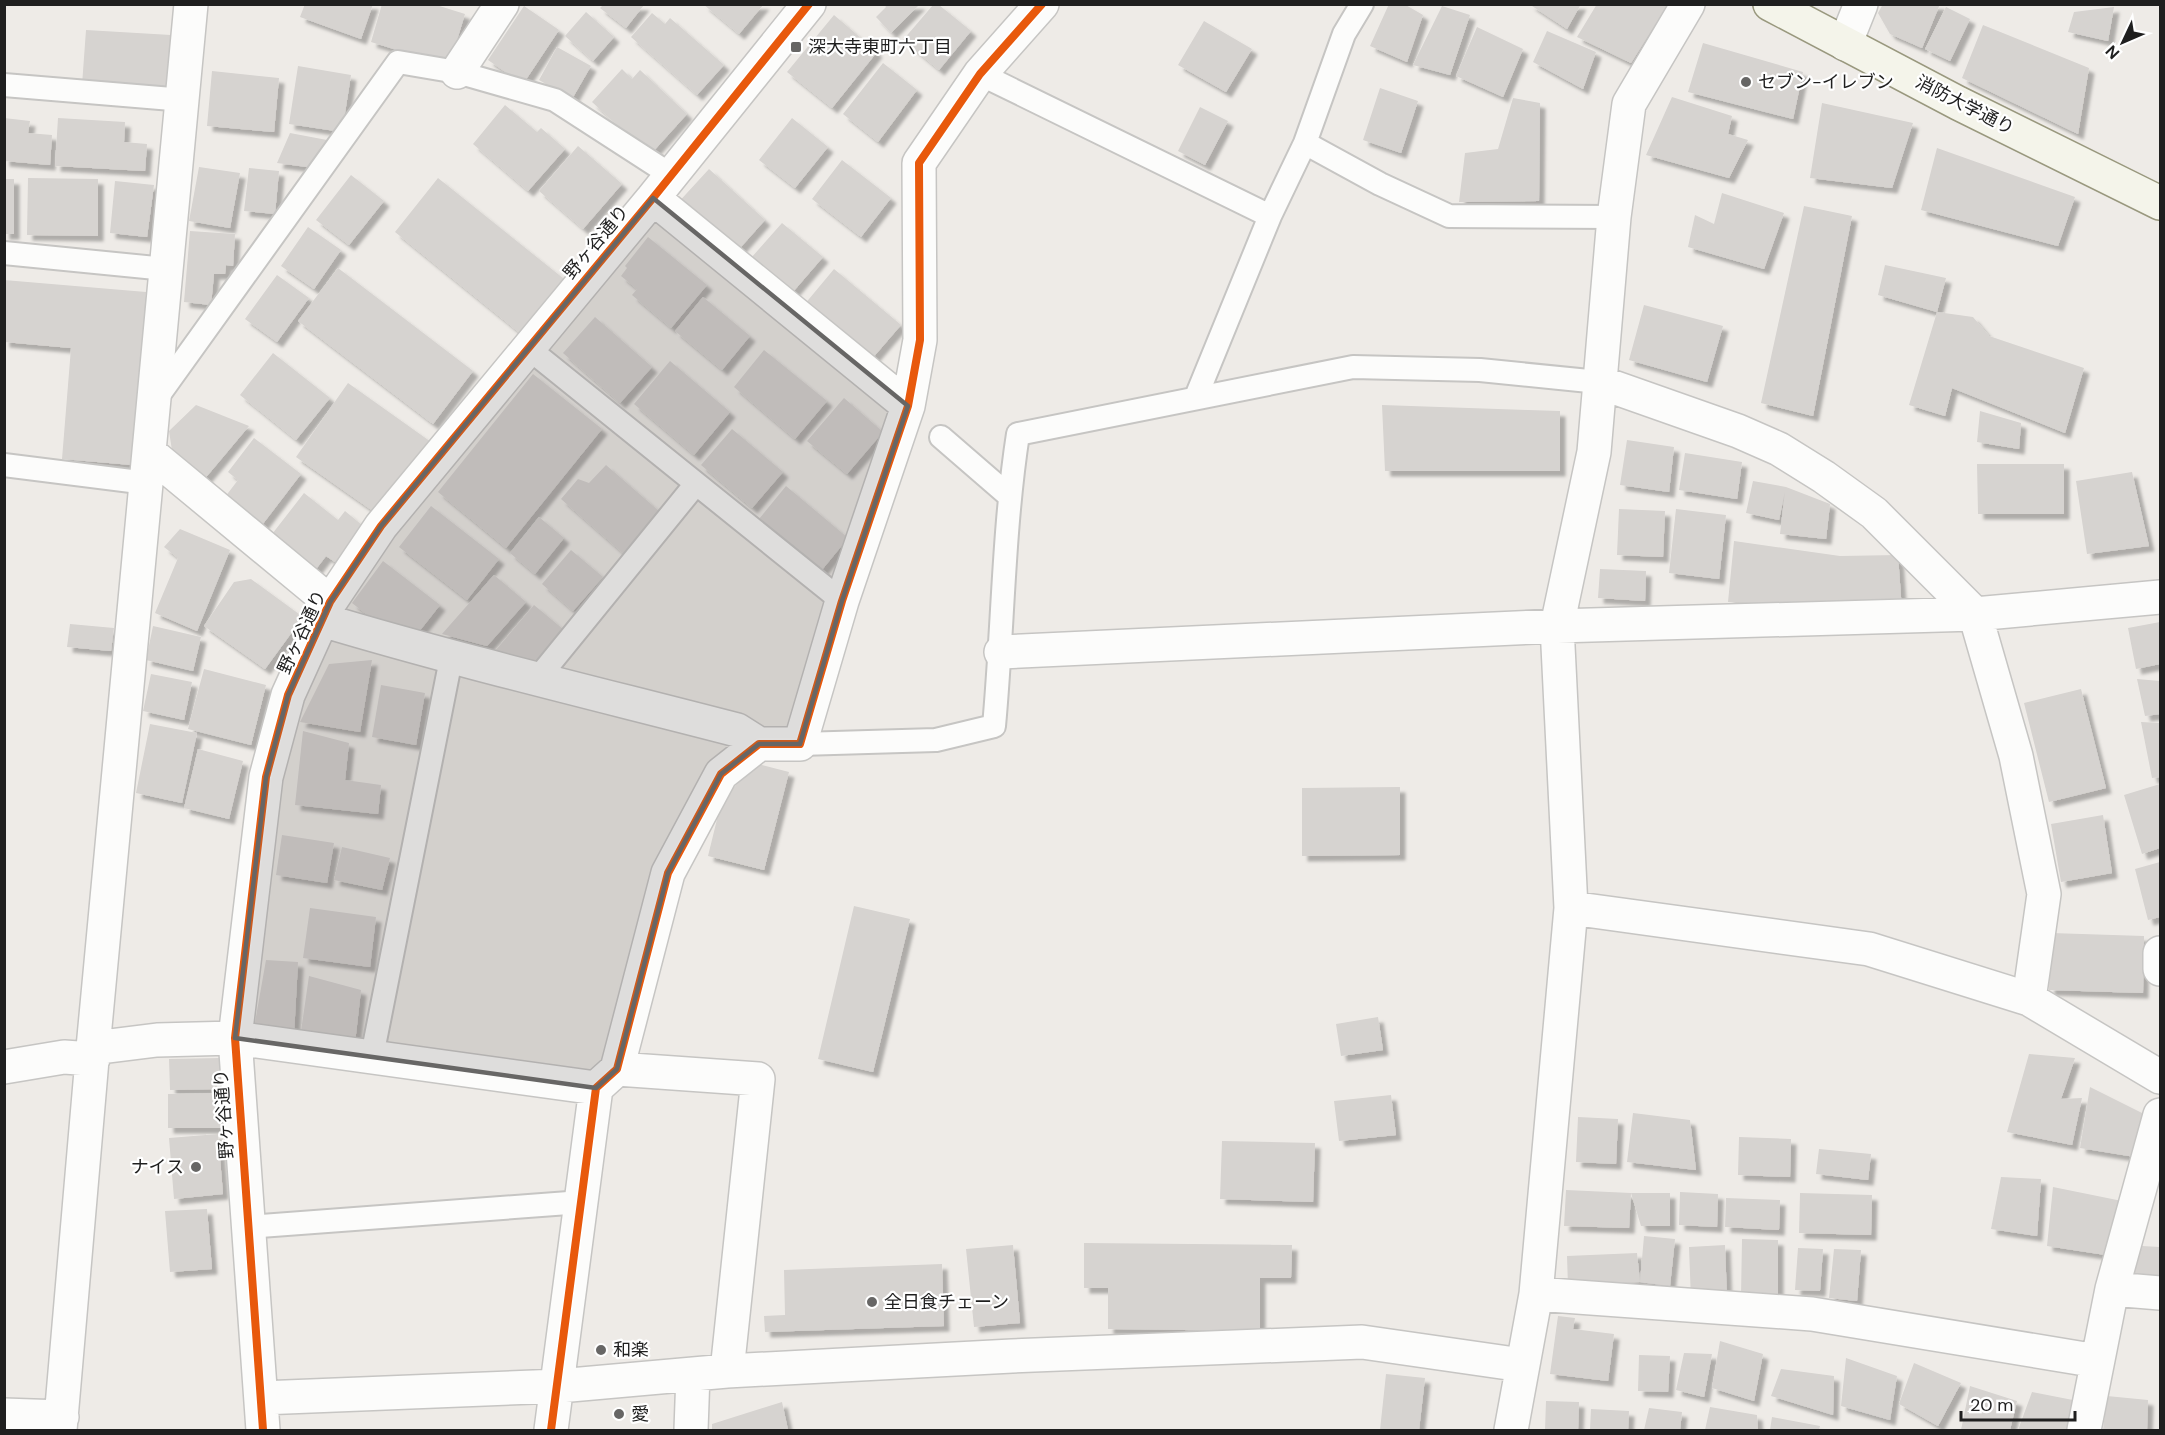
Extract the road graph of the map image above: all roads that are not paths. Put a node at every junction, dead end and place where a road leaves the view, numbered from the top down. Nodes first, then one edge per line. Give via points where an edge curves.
1 (191, 4) edge
2 (502, 4) edge
3 (809, 4) edge
4 (1042, 4) edge
5 (1362, 4) edge
6 (1688, 4) edge
7 (1770, 4) edge
8 (1861, 4) edge
9 (1845, 44) junction
10 (457, 72) junction
11 (980, 74) junction
12 (4, 84) edge
13 (184, 100) junction
14 (1305, 143) junction
15 (662, 187) junction
16 (2160, 203) edge
17 (1270, 216) junction
18 (1614, 217) junction
19 (4, 253) edge
20 (166, 269) junction
21 (528, 348) junction
22 (1599, 382) junction
23 (1196, 397) junction
24 (154, 400) junction
25 (908, 406) junction
26 (941, 436) dead end
27 (4, 465) edge
28 (149, 468) junction
29 (695, 485) junction
30 (1008, 495) junction
31 (2160, 597) edge
32 (842, 601) junction
33 (326, 611) junction
34 (1975, 614) junction
35 (1557, 626) junction
36 (1001, 652) junction
37 (451, 658) junction
38 (538, 678) junction
39 (759, 744) junction
40 (800, 744) junction
41 (1571, 908) junction
42 (2160, 953) edge
43 (2160, 969) edge
44 (2029, 999) junction
45 (235, 1038) junction
46 (93, 1054) junction
47 (372, 1056) junction
48 (4, 1067) edge
49 (2160, 1077) edge
50 (607, 1079) junction
51 (2160, 1115) edge
52 (582, 1202) junction
53 (247, 1227) junction
54 (2112, 1289) junction
55 (2160, 1293) edge
56 (1536, 1294) junction
57 (2097, 1361) junction
58 (1522, 1365) junction
59 (727, 1371) junction
60 (693, 1374) junction
61 (558, 1386) junction
62 (261, 1398) junction
63 (4, 1415) edge
64 (61, 1424) edge
65 (263, 1431) edge
66 (550, 1431) edge
67 (691, 1431) edge
68 (1511, 1431) edge
69 (2084, 1431) edge

1 - 13 street
2 - 10 street
3 - 15 street, 野ヶ谷通り
4 - 11 street
5 - 14 lane via 1344,34
6 - 18 street via 1629,104
7 - 9 street, 消防大学通り
8 - 9 street
9 - 16 street, 消防大学通り
10 - 15 lane via 555,100
10 - 24 lane via 398,62
11 - 17 lane
11 - 25 street via 919,163 920,340
12 - 13 lane
13 - 20 street
14 - 17 lane
14 - 18 lane via 1449,216
15 - 21 street, 野ヶ谷通り
15 - 25 street
17 - 23 lane
18 - 22 street
19 - 20 lane
20 - 24 street
21 - 29 lane
21 - 33 street, 野ヶ谷通り via 381,526
22 - 23 lane via 1480,370 1353,367
22 - 34 street via 1779,449 1874,513
22 - 35 street via 1594,452
23 - 30 lane via 1018,434
24 - 28 street
25 - 32 street
26 - 30 lane
27 - 28 lane
28 - 33 street
28 - 46 street
29 - 32 lane
29 - 38 lane
30 - 36 lane
31 - 34 street
32 - 40 street
33 - 37 street
33 - 45 street, 野ヶ谷通り via 288,695 266,777
34 - 35 street
34 - 44 street via 2016,756 2044,894
35 - 36 street
35 - 41 street
36 - 40 lane via 994,726 936,740
37 - 38 street
37 - 47 lane
38 - 39 street via 737,730
39 - 40 street
39 - 50 street via 721,774 668,873
41 - 44 street via 1869,949
41 - 56 street
42 - 43 street
44 - 49 street
45 - 46 street via 157,1040
45 - 47 street
45 - 53 street, 野ヶ谷通り
46 - 48 street
46 - 64 street
47 - 50 street
50 - 52 street
50 - 59 street via 758,1079
51 - 54 street
52 - 53 lane
52 - 61 street
53 - 62 street, 野ヶ谷通り
54 - 55 street
54 - 57 street
56 - 57 street via 1812,1314
56 - 58 street
57 - 69 street
58 - 59 street via 1362,1342
58 - 68 street
59 - 60 street
60 - 61 street
60 - 67 street
61 - 62 street
61 - 66 street
62 - 65 street, 野ヶ谷通り
63 - 64 street

